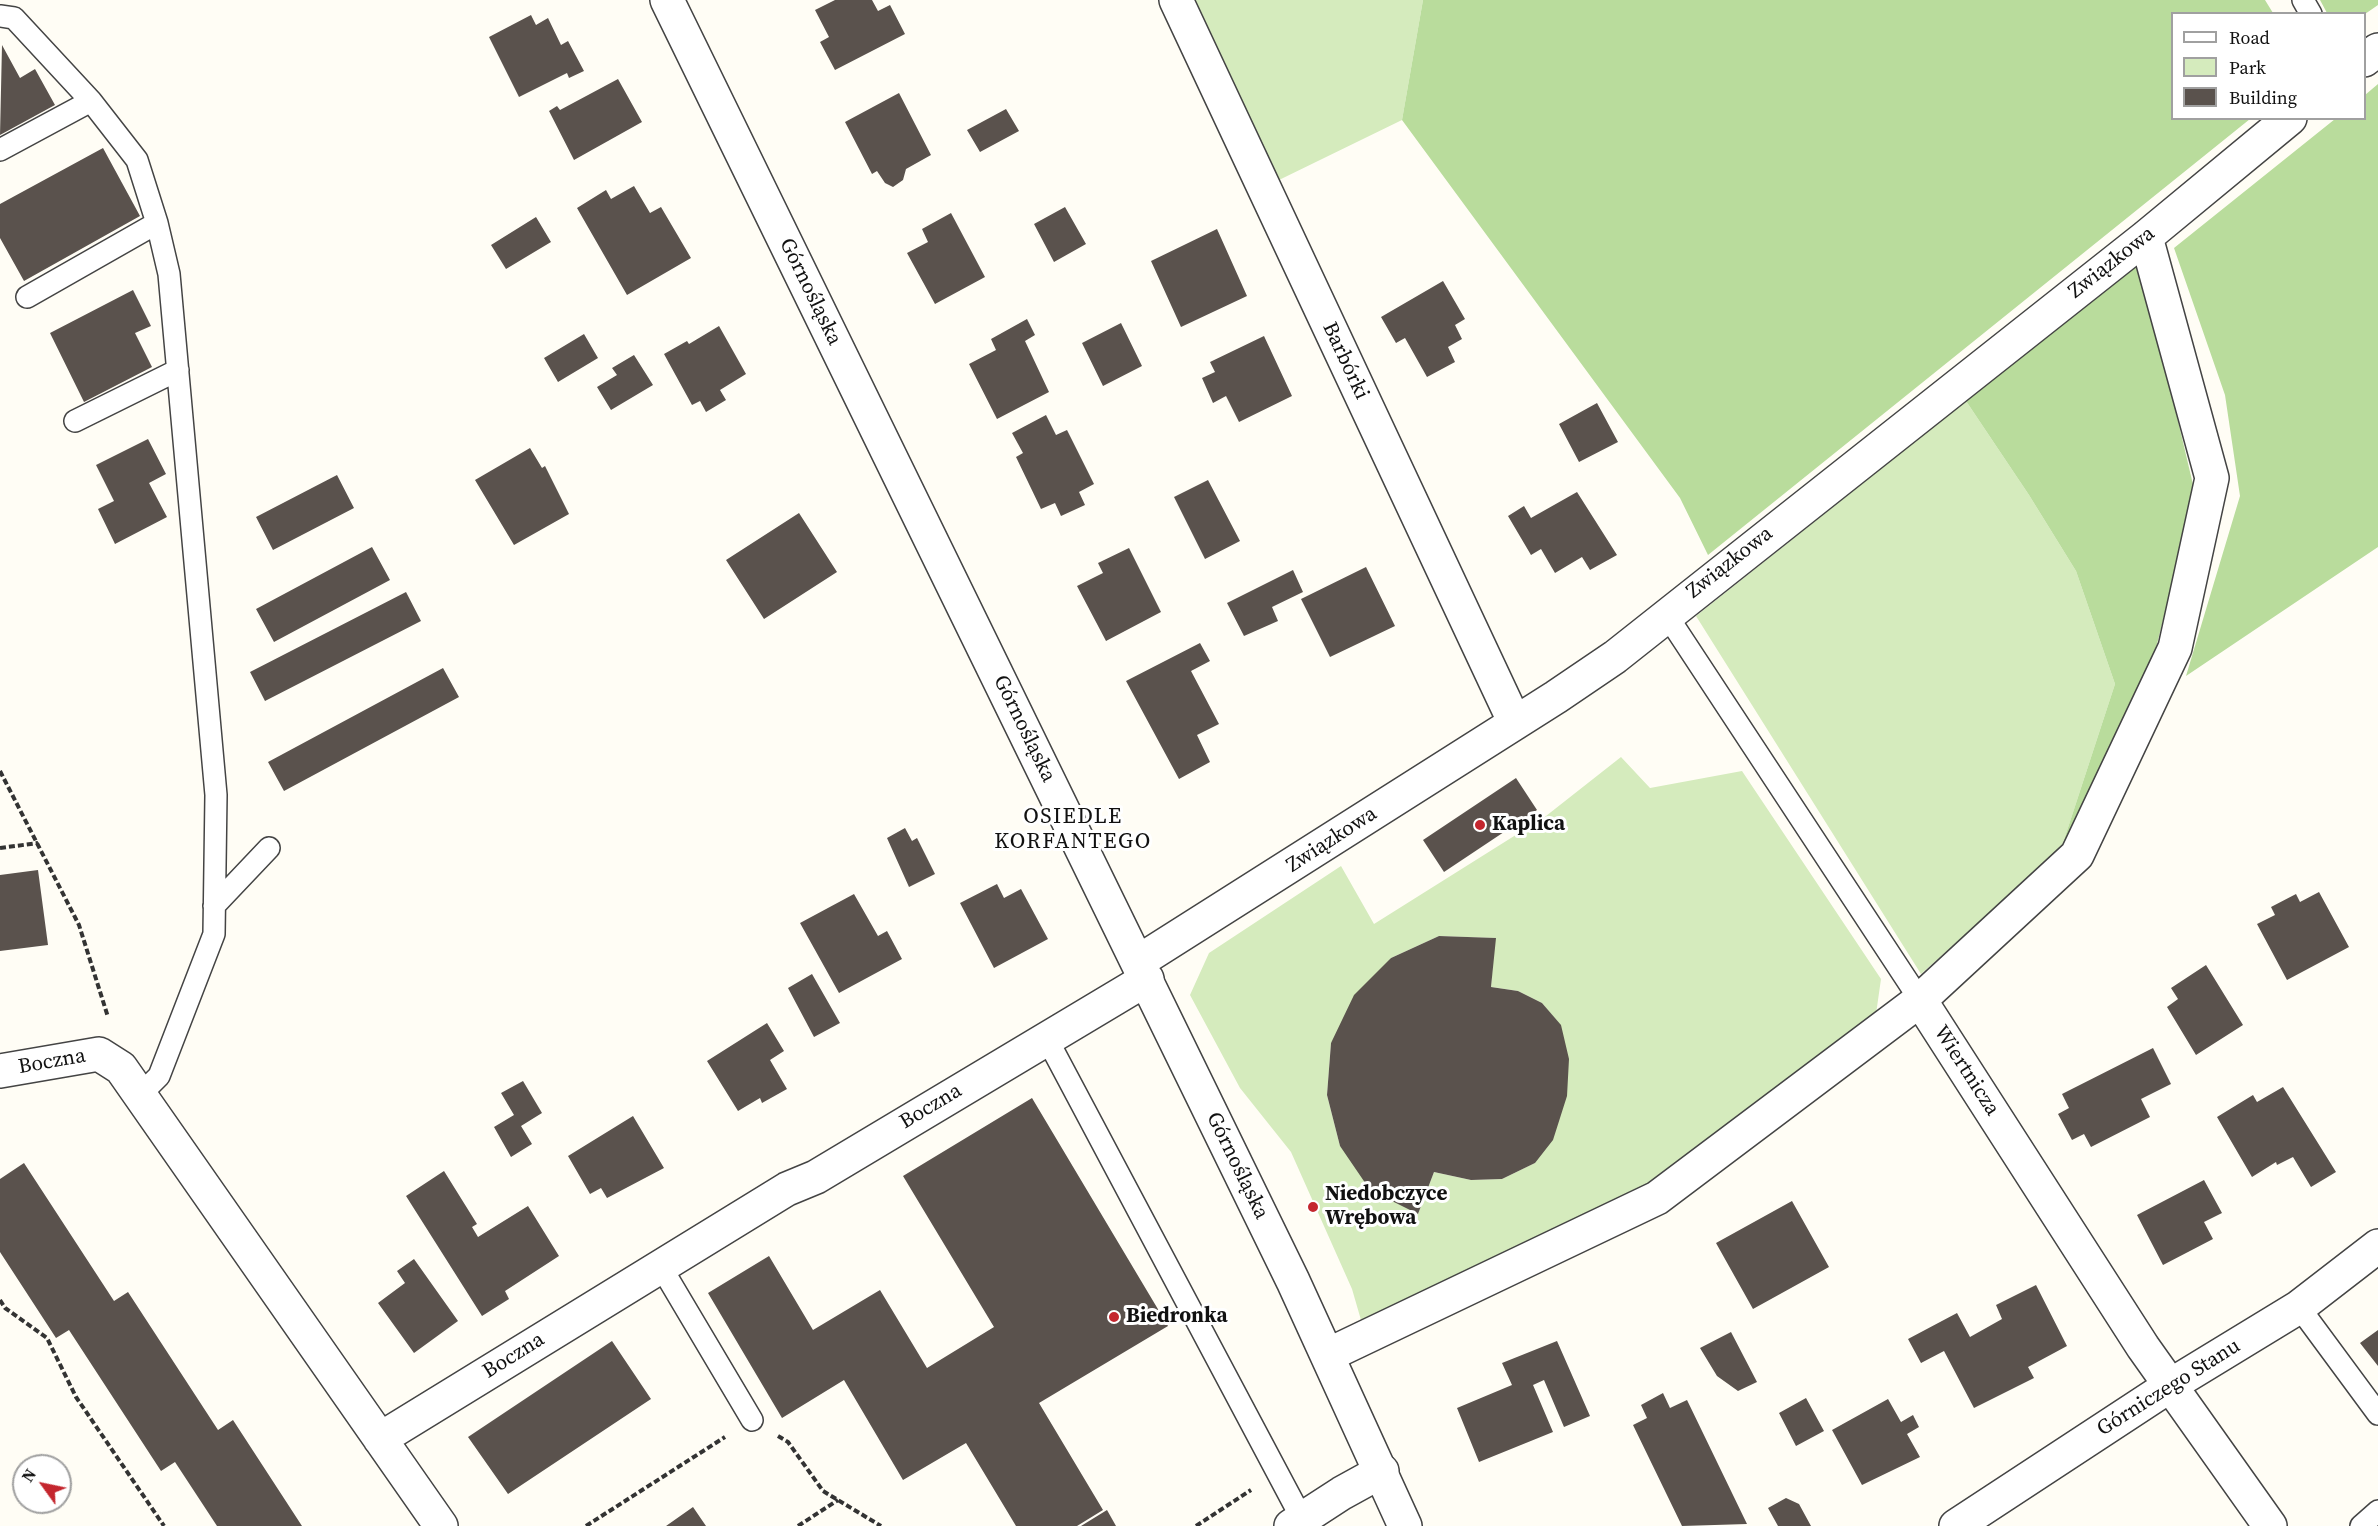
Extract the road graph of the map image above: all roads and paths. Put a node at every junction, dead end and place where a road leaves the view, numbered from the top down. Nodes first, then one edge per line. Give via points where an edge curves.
1 (667, 0) edge
2 (1176, 0) edge
3 (0, 16) edge
4 (91, 101) junction
5 (2288, 120) edge
6 (0, 150) edge
7 (157, 223) junction
8 (2146, 237) junction
9 (27, 297) dead end
10 (178, 370) junction
11 (75, 421) dead end
12 (1666, 614) junction
13 (1515, 723) junction
14 (0, 771) edge
15 (38, 843) junction
16 (0, 848) edge
17 (268, 848) dead end
18 (214, 906) junction
19 (1142, 971) junction
20 (1920, 1000) junction
21 (1046, 1037) junction
22 (99, 1054) junction
23 (0, 1071) edge
24 (141, 1094) junction
25 (2378, 1245) edge
26 (660, 1265) junction
27 (0, 1300) edge
28 (2299, 1307) junction
29 (1328, 1355) junction
30 (2171, 1384) junction
31 (2378, 1414) edge
32 (752, 1420) junction
33 (380, 1439) junction
34 (1382, 1471) junction
35 (1279, 1472) junction
36 (838, 1500) junction
37 (2378, 1511) edge
38 (1296, 1522) edge
39 (165, 1526) edge
40 (441, 1526) edge
41 (586, 1526) edge
42 (798, 1526) edge
43 (881, 1526) edge
44 (1196, 1526) edge
45 (1405, 1526) edge
46 (1956, 1526) edge
47 (2270, 1526) edge
48 (2361, 1526) edge

1 - 19 street, Górnośląska
2 - 13 street, Barbórki
3 - 4 lane via 14,18
4 - 6 lane
4 - 7 lane via 137,160
5 - 8 street, Związkowa
7 - 9 lane
7 - 10 lane via 169,274
8 - 12 street, Związkowa
8 - 20 street via 2212,478 2175,648 2077,855
10 - 11 lane
10 - 18 lane via 216,795
12 - 13 street, Związkowa via 1615,657
12 - 20 lane, Wiertnicza
13 - 19 street, Związkowa
14 - 15 path
15 - 16 path
15 - 22 path via 79,925 114,1037
17 - 18 lane
18 - 24 lane via 214,934 159,1077
19 - 21 street, Boczna
19 - 29 street, Górnośląska
20 - 29 street via 1658,1198
20 - 30 street, Wiertnicza via 2143,1347
21 - 26 street, Boczna via 816,1177 787,1189
21 - 35 lane
22 - 23 street, Boczna
22 - 24 street, Boczna via 121,1068
24 - 33 street, Boczna
25 - 28 street, Górniczego Stanu
26 - 32 lane
26 - 33 street, Boczna
27 - 39 path via 5,1308 47,1338 76,1397
28 - 30 street, Górniczego Stanu
28 - 31 lane
29 - 34 street, Górnośląska
30 - 46 street, Górniczego Stanu
30 - 47 street, Wiertnicza
32 - 36 path via 788,1442 823,1491
32 - 41 path
33 - 40 street
34 - 38 street
34 - 45 street, Górnośląska
35 - 38 lane
35 - 44 path
36 - 42 path
36 - 43 path
37 - 48 lane

